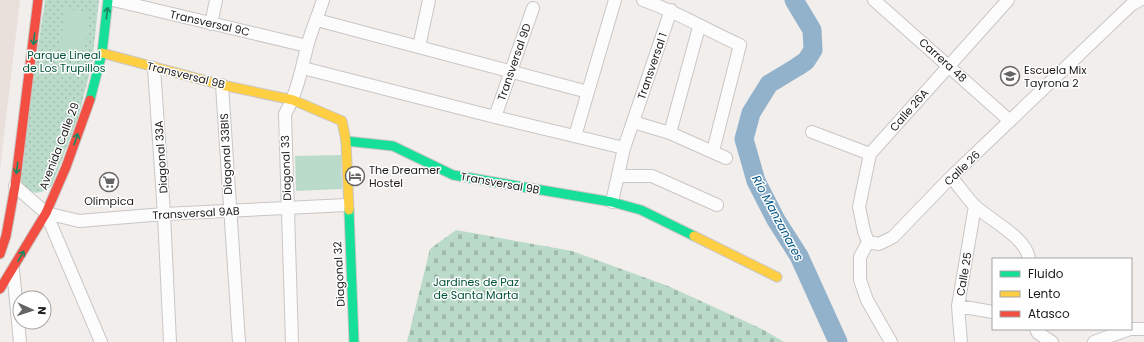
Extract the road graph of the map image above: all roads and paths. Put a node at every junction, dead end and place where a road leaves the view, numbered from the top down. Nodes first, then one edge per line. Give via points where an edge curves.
1 (38, 0) edge
2 (108, 0) edge
3 (113, 0) edge
4 (216, 0) edge
5 (323, 0) edge
6 (428, 0) edge
7 (615, 0) edge
8 (643, 0) edge
9 (1008, 0) edge
10 (876, 1) edge
11 (1132, 2) edge
12 (533, 8) dead end
13 (671, 10) junction
14 (317, 20) junction
15 (211, 24) junction
16 (699, 27) junction
17 (307, 46) junction
18 (419, 47) junction
19 (102, 53) junction
20 (949, 65) junction
21 (154, 68) junction
22 (303, 68) junction
23 (510, 70) junction
24 (222, 85) junction
25 (588, 92) junction
26 (293, 100) junction
27 (495, 117) junction
28 (1010, 121) junction
29 (633, 122) junction
30 (812, 132) dead end
31 (670, 133) junction
32 (575, 136) junction
33 (346, 141) junction
34 (624, 148) junction
35 (713, 151) junction
36 (870, 154) junction
37 (726, 158) dead end
38 (618, 176) junction
39 (952, 177) junction
40 (15, 186) junction
41 (612, 202) junction
42 (347, 205) junction
43 (717, 205) dead end
44 (975, 206) junction
45 (288, 209) junction
46 (230, 211) junction
47 (46, 213) junction
48 (164, 214) junction
49 (868, 242) junction
50 (0, 254) edge
51 (1030, 258) edge
52 (13, 270) junction
53 (777, 277) dead end
54 (0, 289) edge
55 (958, 306) junction
56 (992, 312) edge
57 (1132, 329) edge
58 (1144, 329) edge
59 (1036, 330) edge
60 (1127, 330) edge
61 (20, 342) edge
62 (101, 342) edge
63 (170, 342) edge
64 (239, 342) edge
65 (292, 342) edge
66 (354, 342) edge
67 (891, 342) edge
68 (961, 342) edge
69 (1052, 342) edge
70 (1094, 342) edge

1 -> 40 street
19 -> 2 street, Avenida Calle 29
3 - 15 street, Transversal 9C
4 - 15 street
5 - 14 street, Diagonal 33
6 - 18 street
7 - 25 street
8 - 13 street
9 - 20 street, Calle 26A
10 - 20 street, Carrera 48
11 - 28 street, Calle 26
12 - 23 street, Transversal 9D
13 - 16 street
13 - 29 street, Transversal 1
14 - 17 street, Diagonal 33
14 - 18 street
15 - 17 street, Transversal 9C
16 - 31 street
16 - 35 street via 740,44
17 - 22 street, Diagonal 33
18 - 23 street
19 - 21 street, Transversal 9B
47 -> 19 street, Avenida Calle 29 via 90,98
20 - 28 street, Carrera 48
20 - 36 street, Calle 26A
21 - 24 street, Transversal 9B
21 - 48 street, Diagonal 33A
22 - 26 street, Diagonal 33
22 - 27 street
23 - 25 street
23 - 27 street, Transversal 9D
24 - 26 street, Transversal 9B
24 - 46 street, Diagonal 33BIS
25 - 32 street
26 - 33 street, Transversal 9B via 342,121
26 - 45 street, Diagonal 33 via 285,114
27 - 32 street
28 - 39 street, Calle 26
29 - 31 street
29 - 34 street
30 - 36 street
31 - 35 street
32 - 34 street
33 - 41 street, Transversal 9B via 393,146 453,175
33 - 42 street, Transversal 9B
34 - 38 street
35 - 37 street
36 - 49 street, Calle 26A via 859,207
38 - 41 street
38 - 43 street via 652,176
39 - 44 street
39 - 49 street, Calle 26 via 893,237 879,244
40 - 47 street
40 - 50 street
41 - 53 street, Transversal 9B via 641,210
42 - 45 street, Transversal 9AB
42 - 66 street, Diagonal 32
44 - 51 street via 1021,242 1029,252
44 - 55 street, Calle 25
45 - 46 street, Transversal 9AB
45 - 65 street, Diagonal 33
46 - 48 street, Transversal 9AB
46 - 64 street, Diagonal 33BIS
47 - 48 street, Transversal 9AB via 78,221
52 -> 47 street, Avenida Calle 29
47 - 62 street
48 - 63 street, Diagonal 33A
49 - 67 street via 860,257 860,280 867,300
52 - 54 street, Avenida Calle 29
52 - 61 street
55 - 56 street
55 - 68 street, Calle 25
57 - 58 street
59 - 69 street
60 - 70 street

